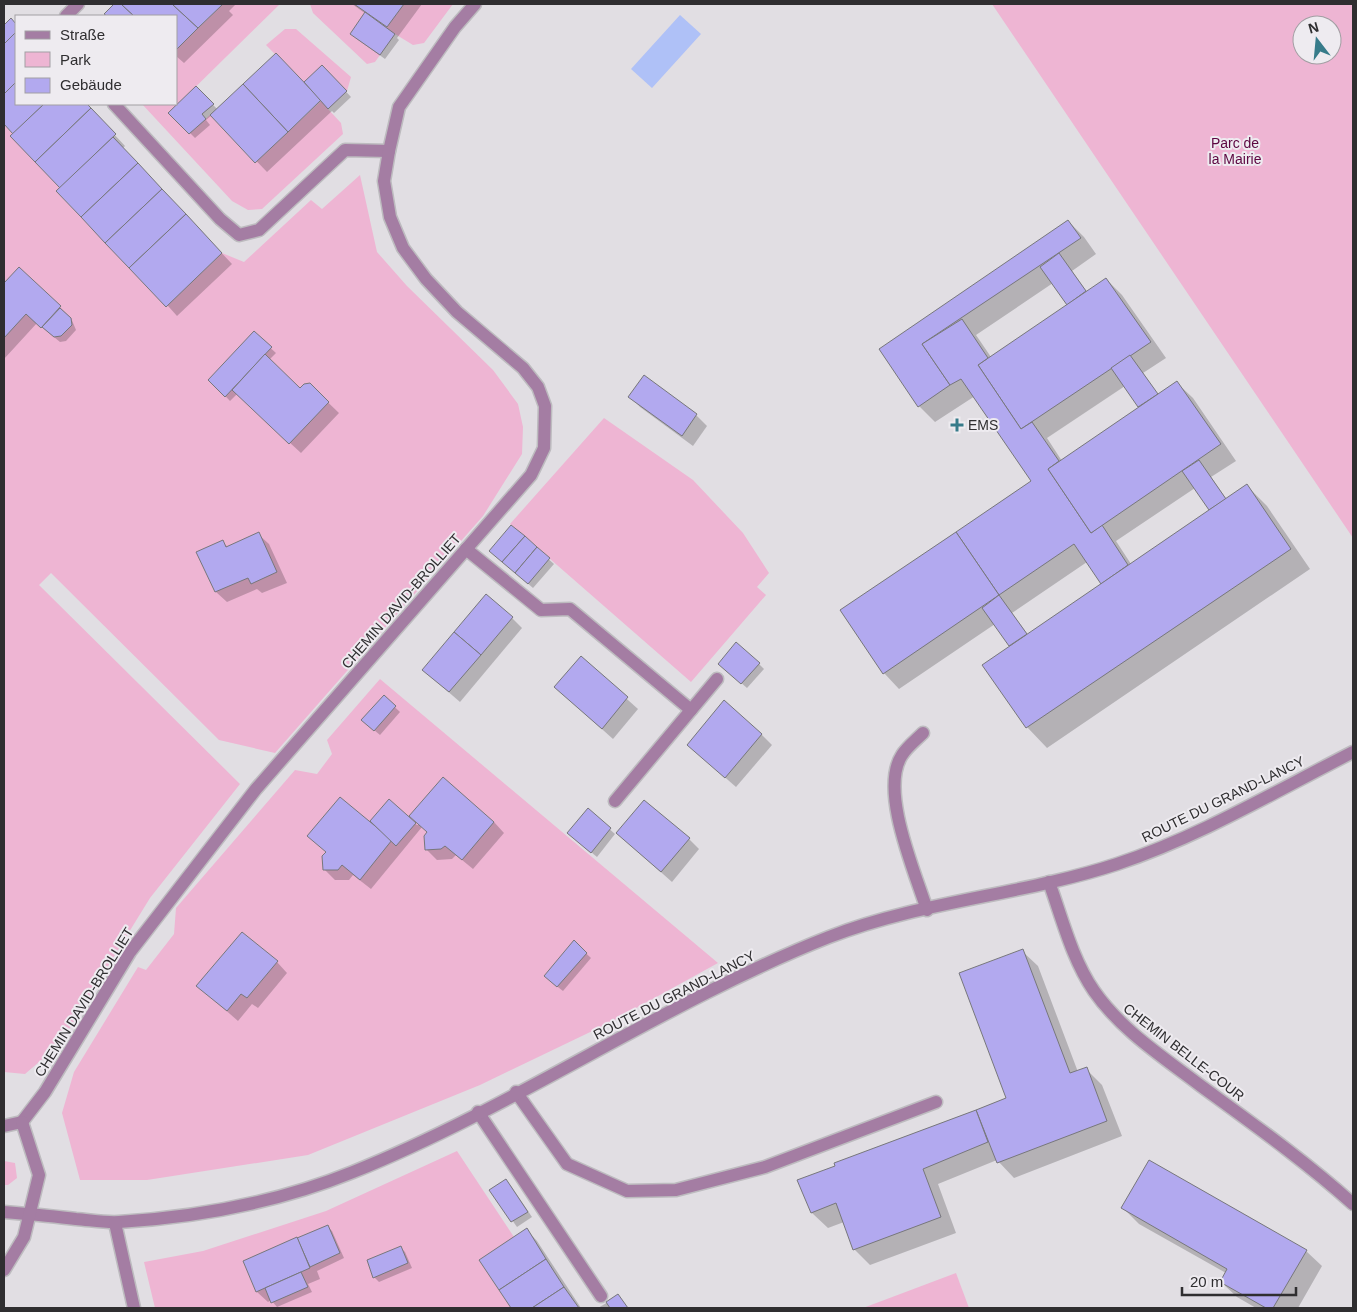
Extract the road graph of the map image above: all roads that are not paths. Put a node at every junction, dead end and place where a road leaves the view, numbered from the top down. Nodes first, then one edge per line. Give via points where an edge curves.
1 (78, 4) edge
2 (475, 4) edge
3 (67, 15) edge
4 (115, 105) edge
5 (389, 151) junction
6 (466, 549) junction
7 (718, 679) dead end
8 (691, 710) junction
9 (923, 733) dead end
10 (1353, 752) edge
11 (615, 801) dead end
12 (1049, 882) junction
13 (927, 910) junction
14 (516, 1092) junction
15 (936, 1102) dead end
16 (478, 1112) junction
17 (22, 1122) junction
18 (4, 1126) edge
19 (1353, 1204) edge
20 (4, 1212) edge
21 (29, 1214) junction
22 (114, 1223) junction
23 (4, 1270) edge
24 (601, 1296) dead end
25 (134, 1308) edge

1 - 3 street
2 - 5 street, CHEMIN DAVID-BROLLIET via 454,27 399,107
4 - 5 street via 220,219 240,235 259,230 345,150
5 - 6 street, CHEMIN DAVID-BROLLIET via 384,181 390,217 403,248 457,312 523,368 538,387 545,406 544,448 531,475
6 - 8 street via 541,610 570,609
6 - 17 street, CHEMIN DAVID-BROLLIET via 256,789 136,944 45,1092
7 - 8 street
8 - 11 street
9 - 13 street via 901,755 893,781 895,807
10 - 12 street, ROUTE DU GRAND-LANCY via 1175,842 1116,864
12 - 13 street, ROUTE DU GRAND-LANCY
12 - 19 street, CHEMIN BELLE-COUR via 1078,960 1110,1012 1154,1051 1318,1173
13 - 14 street, ROUTE DU GRAND-LANCY via 831,936 712,991
14 - 15 street via 567,1164 627,1190 676,1190 765,1167
14 - 16 street, ROUTE DU GRAND-LANCY
16 - 22 street, ROUTE DU GRAND-LANCY via 418,1144 351,1173 282,1196 224,1210
16 - 24 street
17 - 18 street
17 - 21 street via 38,1176
20 - 21 street, ROUTE DU GRAND-LANCY
21 - 22 street, ROUTE DU GRAND-LANCY
21 - 23 street via 24,1237
22 - 25 street

